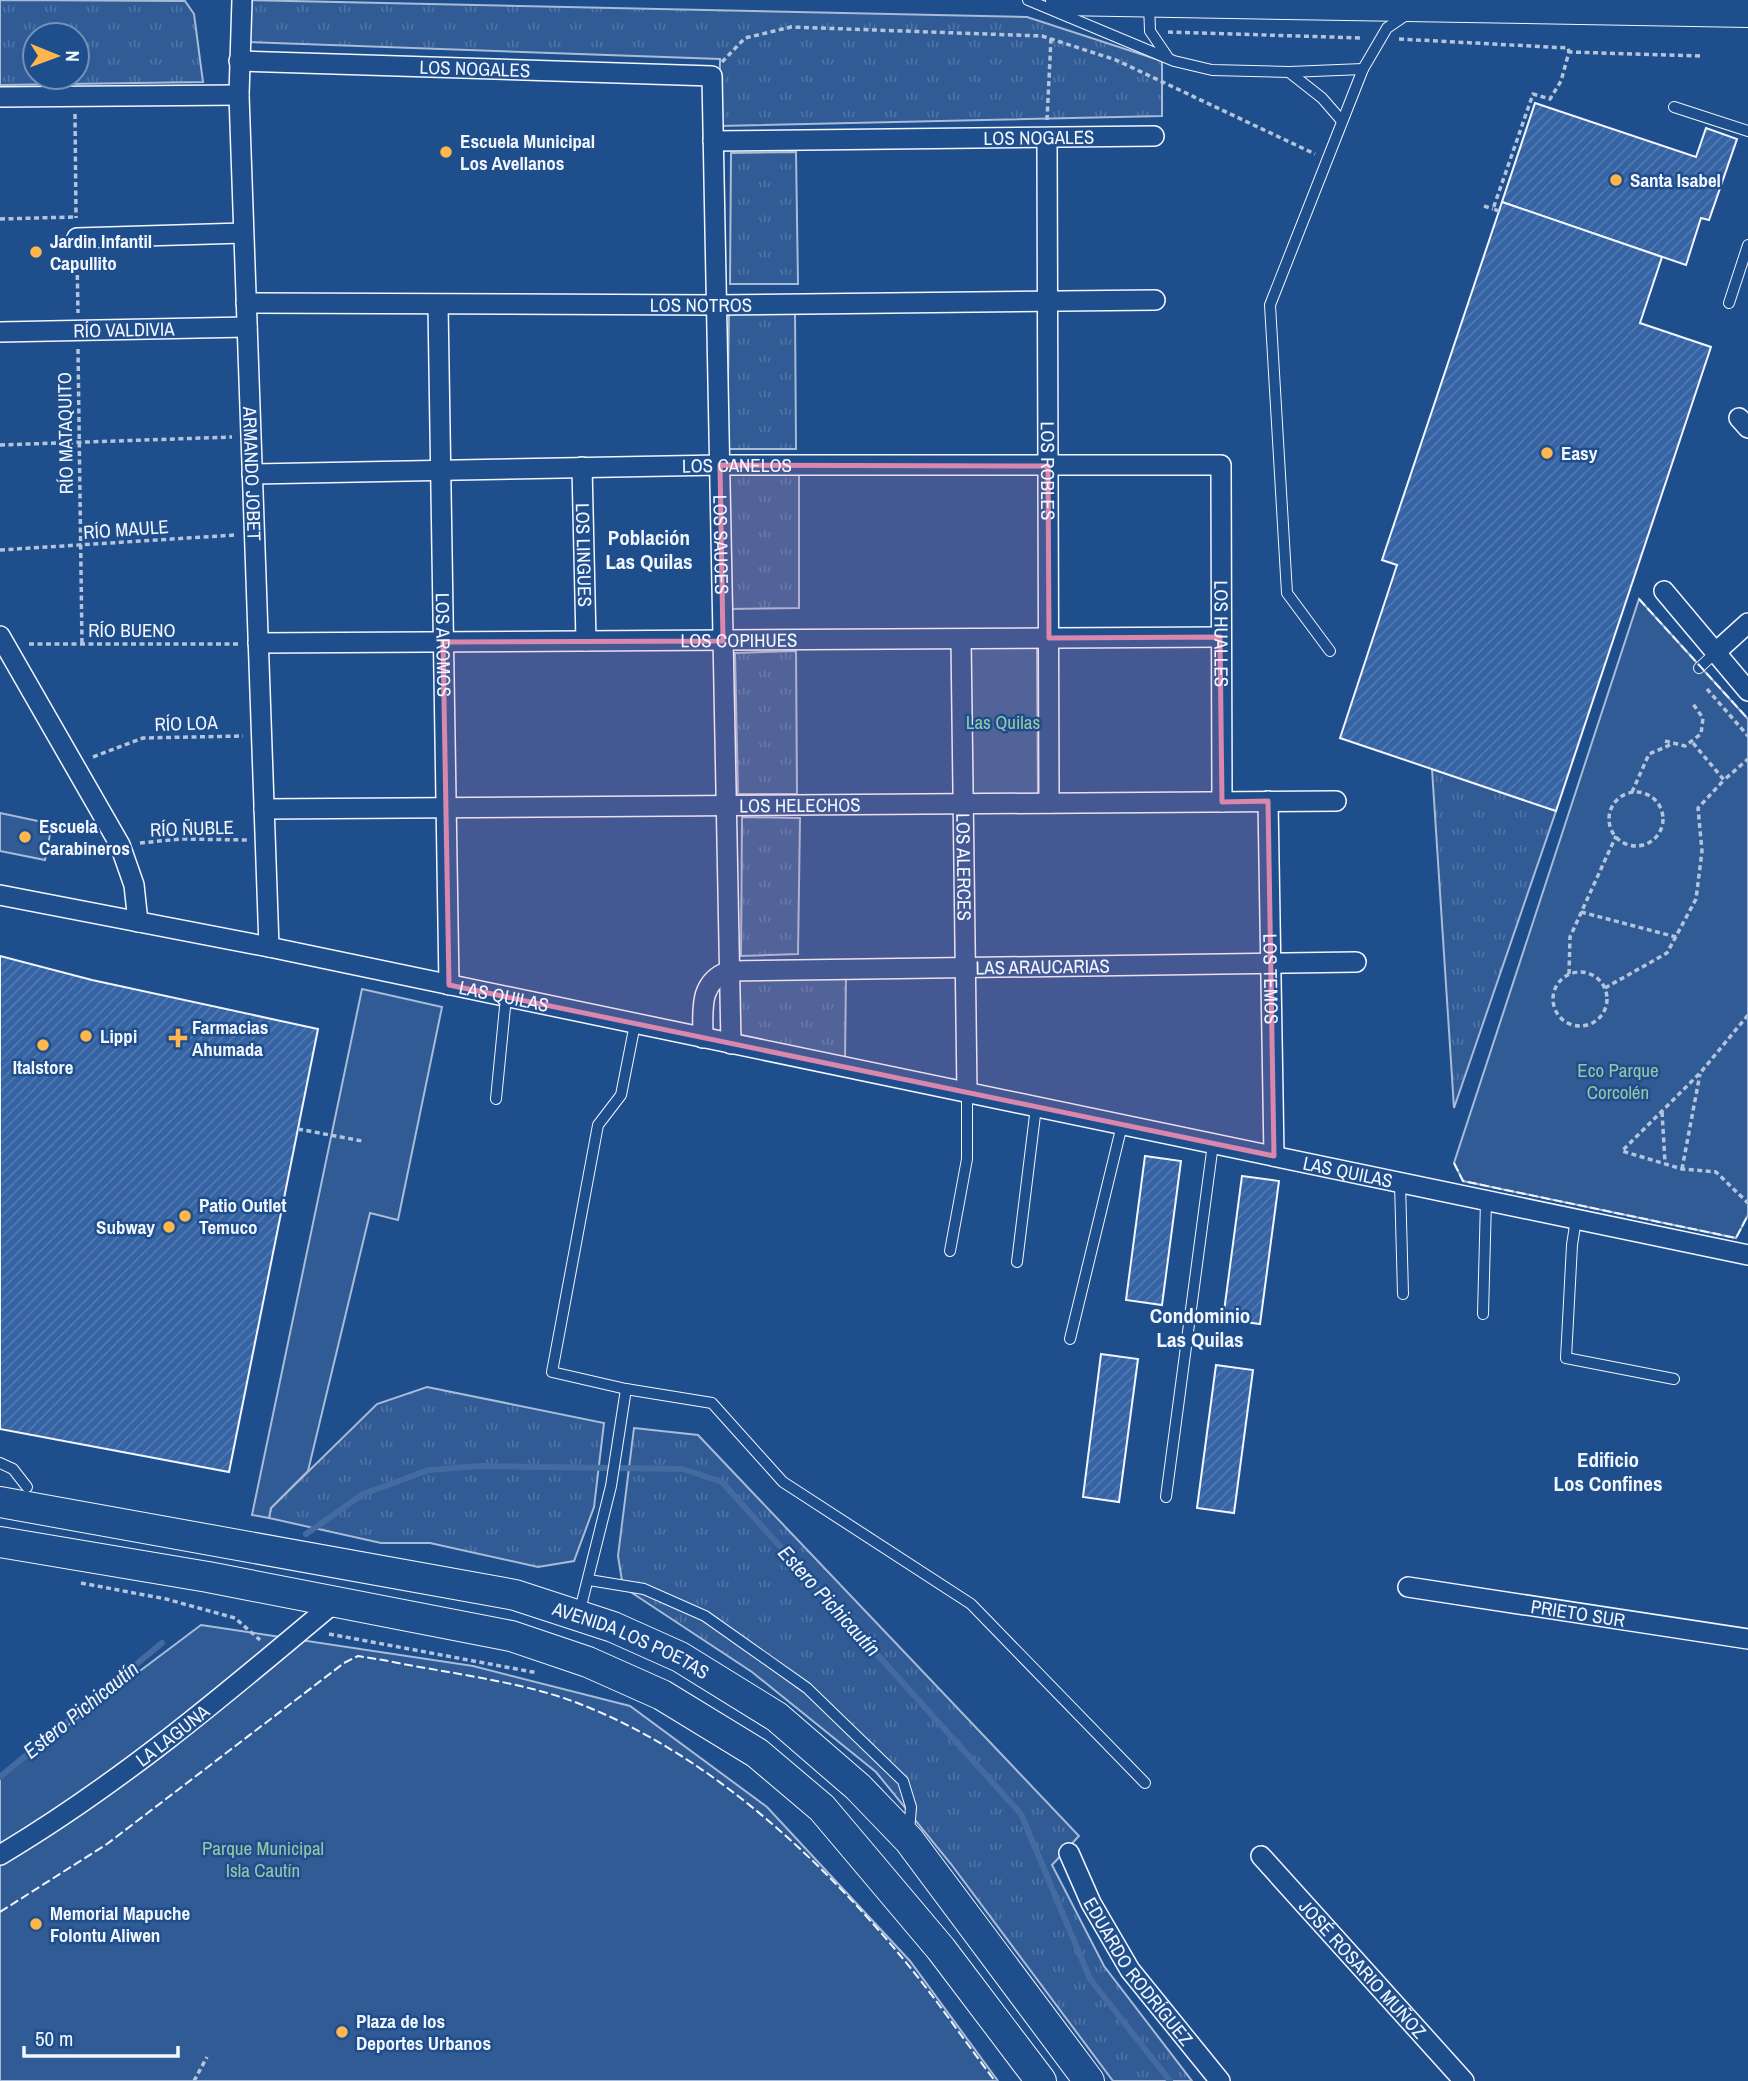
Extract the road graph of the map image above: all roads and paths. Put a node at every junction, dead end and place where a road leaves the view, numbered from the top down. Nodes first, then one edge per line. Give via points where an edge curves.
1 (242, 0) edge
2 (1028, 0) edge
3 (1061, 0) edge
4 (1712, 6) edge
5 (1437, 8) junction
6 (1150, 11) edge
7 (1748, 12) edge
8 (1051, 38) junction
9 (1381, 38) junction
10 (1569, 52) junction
11 (1702, 56) dead end
12 (239, 61) junction
13 (1174, 61) junction
14 (1363, 69) junction
15 (1289, 72) junction
16 (712, 76) junction
17 (239, 95) junction
18 (75, 96) junction
19 (0, 97) edge
20 (1674, 107) dead end
21 (1342, 121) junction
22 (1748, 131) edge
23 (1154, 136) dead end
24 (1047, 139) junction
25 (713, 141) junction
26 (1326, 160) junction
27 (1484, 206) dead end
28 (1493, 209) junction
29 (1499, 211) dead end
30 (76, 217) junction
31 (0, 219) edge
32 (243, 233) junction
33 (76, 238) junction
34 (1748, 245) edge
35 (1047, 300) junction
36 (1156, 300) dead end
37 (246, 303) junction
38 (1729, 303) dead end
39 (717, 304) junction
40 (438, 305) junction
41 (247, 327) junction
42 (78, 331) junction
43 (0, 332) edge
44 (251, 437) junction
45 (79, 442) junction
46 (0, 445) edge
47 (1222, 465) joint
48 (720, 466) junction
49 (1048, 466) junction
50 (582, 467) junction
51 (441, 469) junction
52 (252, 474) junction
53 (254, 533) junction
54 (81, 546) junction
55 (0, 550) edge
56 (1664, 591) dead end
57 (1748, 623) edge
58 (1220, 637) junction
59 (1049, 638) junction
60 (961, 639) junction
61 (3, 640) edge
62 (586, 641) junction
63 (723, 641) junction
64 (443, 642) junction
65 (258, 643) junction
66 (82, 644) junction
67 (1330, 651) dead end
68 (1716, 652) junction
69 (1699, 668) dead end
70 (1707, 689) dead end
71 (1748, 691) edge
72 (1693, 704) dead end
73 (261, 735) junction
74 (1748, 736) edge
75 (1665, 741) dead end
76 (1693, 743) junction
77 (1671, 745) junction
78 (1748, 759) edge
79 (75, 764) junction
80 (1724, 780) junction
81 (1632, 792) junction
82 (1268, 801) junction
83 (1336, 801) dead end
84 (1222, 802) junction
85 (1049, 803) junction
86 (964, 804) junction
87 (726, 806) junction
88 (446, 807) junction
89 (264, 808) junction
90 (1616, 836) junction
91 (265, 840) junction
92 (120, 845) junction
93 (0, 895) edge
94 (1581, 912) junction
95 (138, 922) junction
96 (1676, 937) junction
97 (269, 947) junction
98 (1356, 962) dead end
99 (1271, 963) junction
100 (966, 967) junction
101 (729, 971) junction
102 (1569, 975) junction
103 (449, 985) junction
104 (1605, 988) junction
105 (506, 997) junction
106 (1748, 1015) edge
107 (635, 1024) junction
108 (703, 1038) junction
109 (731, 1044) junction
110 (1701, 1072) junction
111 (967, 1093) junction
112 (496, 1099) dead end
113 (1036, 1107) junction
114 (1662, 1112) junction
115 (1122, 1125) junction
116 (298, 1129) dead end
117 (362, 1141) dead end
118 (1213, 1144) junction
119 (1274, 1157) junction
120 (1665, 1163) junction
121 (1682, 1169) junction
122 (1400, 1183) junction
123 (1486, 1201) junction
124 (1748, 1203) edge
125 (1576, 1219) junction
126 (950, 1251) dead end
127 (1748, 1255) edge
128 (1017, 1262) dead end
129 (1403, 1294) dead end
130 (1483, 1314) dead end
131 (1070, 1339) dead end
132 (1674, 1378) dead end
133 (626, 1389) junction
134 (0, 1463) edge
135 (27, 1487) joint
136 (1166, 1497) dead end
137 (0, 1502) edge
138 (213, 1539) junction
139 (0, 1542) edge
140 (589, 1580) junction
141 (70, 1581) dead end
142 (1408, 1587) dead end
143 (335, 1602) junction
144 (579, 1615) junction
145 (319, 1634) dead end
146 (1748, 1639) edge
147 (268, 1647) dead end
148 (542, 1674) dead end
149 (1145, 1783) dead end
150 (909, 1840) junction
151 (1069, 1853) dead end
152 (0, 1855) edge
153 (1261, 1856) dead end
154 (207, 2057) dead end
155 (194, 2081) edge
156 (1041, 2081) edge
157 (1089, 2081) edge
158 (1220, 2081) edge
159 (1464, 2081) edge

1 - 12 street, ARMANDO JOBET
2 - 13 lane
3 - 6 main road
4 - 5 main road
4 - 7 main road
5 - 6 main road
5 - 9 lane via 1397,19
6 - 9 path
6 - 13 lane via 1160,50
8 - 16 path via 791,27 745,38
8 - 24 path
8 - 26 path via 1116,61
9 - 10 path via 1568,48
9 - 14 lane
10 - 11 path
10 - 28 path via 1550,99 1533,94
12 - 16 street, LOS NOGALES
12 - 17 street, ARMANDO JOBET
13 - 15 lane via 1212,70
14 - 15 lane
14 - 21 lane
15 - 21 lane
16 - 25 street, LOS SAUCES
17 - 18 street
17 - 32 street, ARMANDO JOBET
18 - 19 street
18 - 30 path, RÍO MATAQUITO
20 - 22 lane
21 - 26 lane
23 - 24 street, LOS NOGALES
24 - 25 street, LOS NOGALES
24 - 35 street, LOS ROBLES
25 - 39 street, LOS SAUCES
26 - 67 lane via 1270,305 1287,593
27 - 28 path
28 - 29 path
30 - 31 path
30 - 33 path, RÍO MATAQUITO
32 - 33 street
32 - 37 street, ARMANDO JOBET
33 - 42 path, RÍO MATAQUITO
34 - 38 lane
35 - 36 street, LOS NOTROS
35 - 39 street, LOS NOTROS
35 - 49 street, LOS ROBLES
37 - 40 street, LOS NOTROS
37 - 41 street, ARMANDO JOBET
39 - 40 street, LOS NOTROS
39 - 48 street, LOS SAUCES
40 - 51 street, LOS AROMOS
41 - 42 street, RÍO VALDIVIA
41 - 44 street, ARMANDO JOBET
42 - 43 street, RÍO VALDIVIA
42 - 45 path, RÍO MATAQUITO
44 - 45 path
44 - 52 street, ARMANDO JOBET
45 - 46 path
45 - 54 path, RÍO MATAQUITO
47 - 49 street, LOS CANELOS
47 - 58 street, LOS HUALLES
48 - 49 street, LOS CANELOS
48 - 50 street, LOS CANELOS
48 - 63 street, LOS SAUCES
49 - 59 street, LOS ROBLES
50 - 51 street, LOS CANELOS
50 - 62 street, LOS LINGUES
51 - 52 street, LOS CANELOS
51 - 64 street, LOS AROMOS
52 - 53 street, ARMANDO JOBET
53 - 54 path, RÍO MAULE
53 - 65 street, ARMANDO JOBET
54 - 55 path, RÍO MAULE
54 - 66 path, RÍO MATAQUITO
56 - 68 street
57 - 68 street
58 - 59 street, LOS COPIHUES
58 - 84 street, LOS HUALLES
59 - 60 street, LOS COPIHUES
59 - 85 street, LOS ROBLES
60 - 63 street, LOS COPIHUES
60 - 86 street, LOS ALERCES
61 - 66 path, RÍO BUENO
61 - 79 street
62 - 63 street, LOS COPIHUES
62 - 64 street, LOS COPIHUES
63 - 87 street, LOS SAUCES
64 - 65 street, LOS COPIHUES
64 - 88 street, LOS AROMOS
65 - 66 path, RÍO BUENO
65 - 73 street, ARMANDO JOBET
68 - 69 lane
68 - 71 street
70 - 74 path
72 - 76 path via 1704,723
73 - 79 path, RÍO LOA via 143,738
73 - 89 street, ARMANDO JOBET
75 - 77 path
76 - 77 path
76 - 80 path
77 - 81 path via 1649,754
78 - 80 path
79 - 92 street
80 - 96 path via 1698,807 1702,851 1696,900
81 - 90 path via 1612,807 1610,822
81 - 90 path via 1655,800 1662,813 1661,828 1643,845 1628,844
82 - 83 street, LOS HELECHOS
82 - 84 street, LOS HELECHOS
82 - 99 street, LOS TEMOS
84 - 85 street, LOS HELECHOS
85 - 86 street, LOS HELECHOS
86 - 87 street, LOS HELECHOS
86 - 100 street, LOS ALERCES
87 - 88 street, LOS HELECHOS
87 - 101 street, LOS SAUCES
88 - 89 street, LOS HELECHOS
88 - 103 street, LOS AROMOS
89 - 91 street, ARMANDO JOBET
90 - 94 path
91 - 92 path, RÍO ÑUBLE via 181,839
91 - 97 street, ARMANDO JOBET
92 - 95 street via 134,885
93 - 95 street, LAS QUILAS
94 - 96 path
94 - 102 path via 1570,937
95 - 97 street, LAS QUILAS
96 - 104 path via 1667,953
97 - 103 street, LAS QUILAS
98 - 99 street, LAS ARAUCARIAS
99 - 100 street, LAS ARAUCARIAS
99 - 119 street, LOS TEMOS
100 - 101 street, LAS ARAUCARIAS
100 - 111 street, LOS ALERCES
101 - 108 street via 713,979 705,992
101 - 109 street, LOS SAUCES
102 - 104 path via 1595,976
102 - 104 path via 1556,987 1554,1002 1560,1016 1573,1025 1588,1025 1600,1017 1607,1003
103 - 105 street, LAS QUILAS
105 - 107 street, LAS QUILAS
105 - 112 lane
106 - 110 path
107 - 108 street, LAS QUILAS
107 - 133 lane via 621,1095 598,1125 552,1372
108 - 109 street, LAS QUILAS
109 - 111 street, LAS QUILAS
110 - 114 path
110 - 121 path
111 - 113 street, LAS QUILAS
111 - 126 lane via 967,1159
113 - 115 street, LAS QUILAS
113 - 128 lane
114 - 120 path
114 - 120 path via 1622,1151
115 - 118 street, LAS QUILAS
115 - 131 lane
116 - 117 path
118 - 119 street, LAS QUILAS
118 - 136 lane
119 - 122 street, LAS QUILAS
120 - 121 path
121 - 124 path via 1716,1172
122 - 123 street, LAS QUILAS
122 - 129 lane
123 - 125 street, LAS QUILAS
123 - 130 lane
125 - 127 street, LAS QUILAS
125 - 132 lane via 1566,1358
133 - 140 lane via 611,1486
133 - 149 lane via 712,1403 783,1482 971,1604
134 - 135 lane via 13,1469
135 - 138 main road via 156,1514
137 - 138 main road, AVENIDA LOS POETAS
138 - 144 main road, AVENIDA LOS POETAS via 515,1595
139 - 143 main road, AVENIDA LOS POETAS
140 - 144 lane
140 - 150 lane via 644,1589 705,1616 807,1688 903,1781 911,1807
141 - 147 path via 235,1618
142 - 146 street, PRIETO SUR
143 - 152 street, LA LAGUNA via 174,1736
143 - 156 main road, AVENIDA LOS POETAS via 511,1636 588,1661 726,1731 790,1779 851,1839
144 - 150 main road, AVENIDA LOS POETAS via 669,1651 746,1695 832,1762
145 - 148 path
150 - 157 main road, AVENIDA LOS POETAS
151 - 158 street, EDUARDO RODRÍGUEZ via 1090,1903 1130,1970
153 - 159 street, JOSÉ ROSARIO MUÑOZ
154 - 155 path

